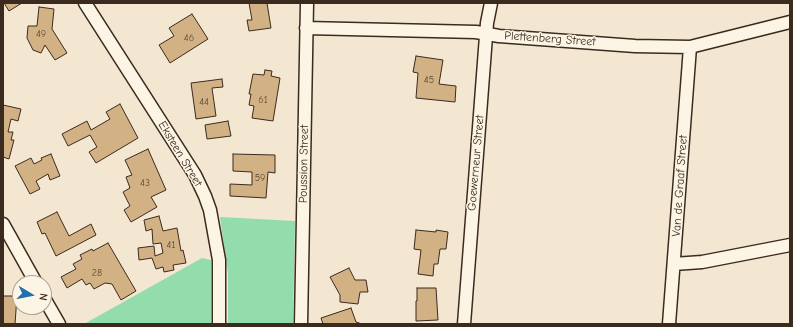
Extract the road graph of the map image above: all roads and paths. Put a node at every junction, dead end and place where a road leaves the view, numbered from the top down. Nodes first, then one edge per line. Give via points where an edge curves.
1 (85, 3) edge
2 (307, 3) edge
3 (491, 3) edge
4 (790, 22) edge
5 (306, 28) junction
6 (486, 34) junction
7 (690, 47) junction
8 (3, 224) edge
9 (790, 245) edge
10 (674, 264) junction
11 (32, 275) edge
12 (52, 313) edge
13 (58, 324) edge
14 (219, 324) edge
15 (300, 324) edge
16 (464, 324) edge
17 (669, 324) edge

1 - 14 street, Eksteen Street via 195,175 205,196 219,260
2 - 5 street, Poussion Street
3 - 6 street, Goewerneur Street
4 - 7 street, Plettenberg Street
5 - 6 street, Plettenberg Street
5 - 15 street, Poussion Street
6 - 7 street, Plettenberg Street via 635,46
6 - 16 street, Goewerneur Street
7 - 10 street, Van de Graaf Street
8 - 11 street
9 - 10 street via 702,262
10 - 17 street, Van de Graaf Street
12 - 13 street

